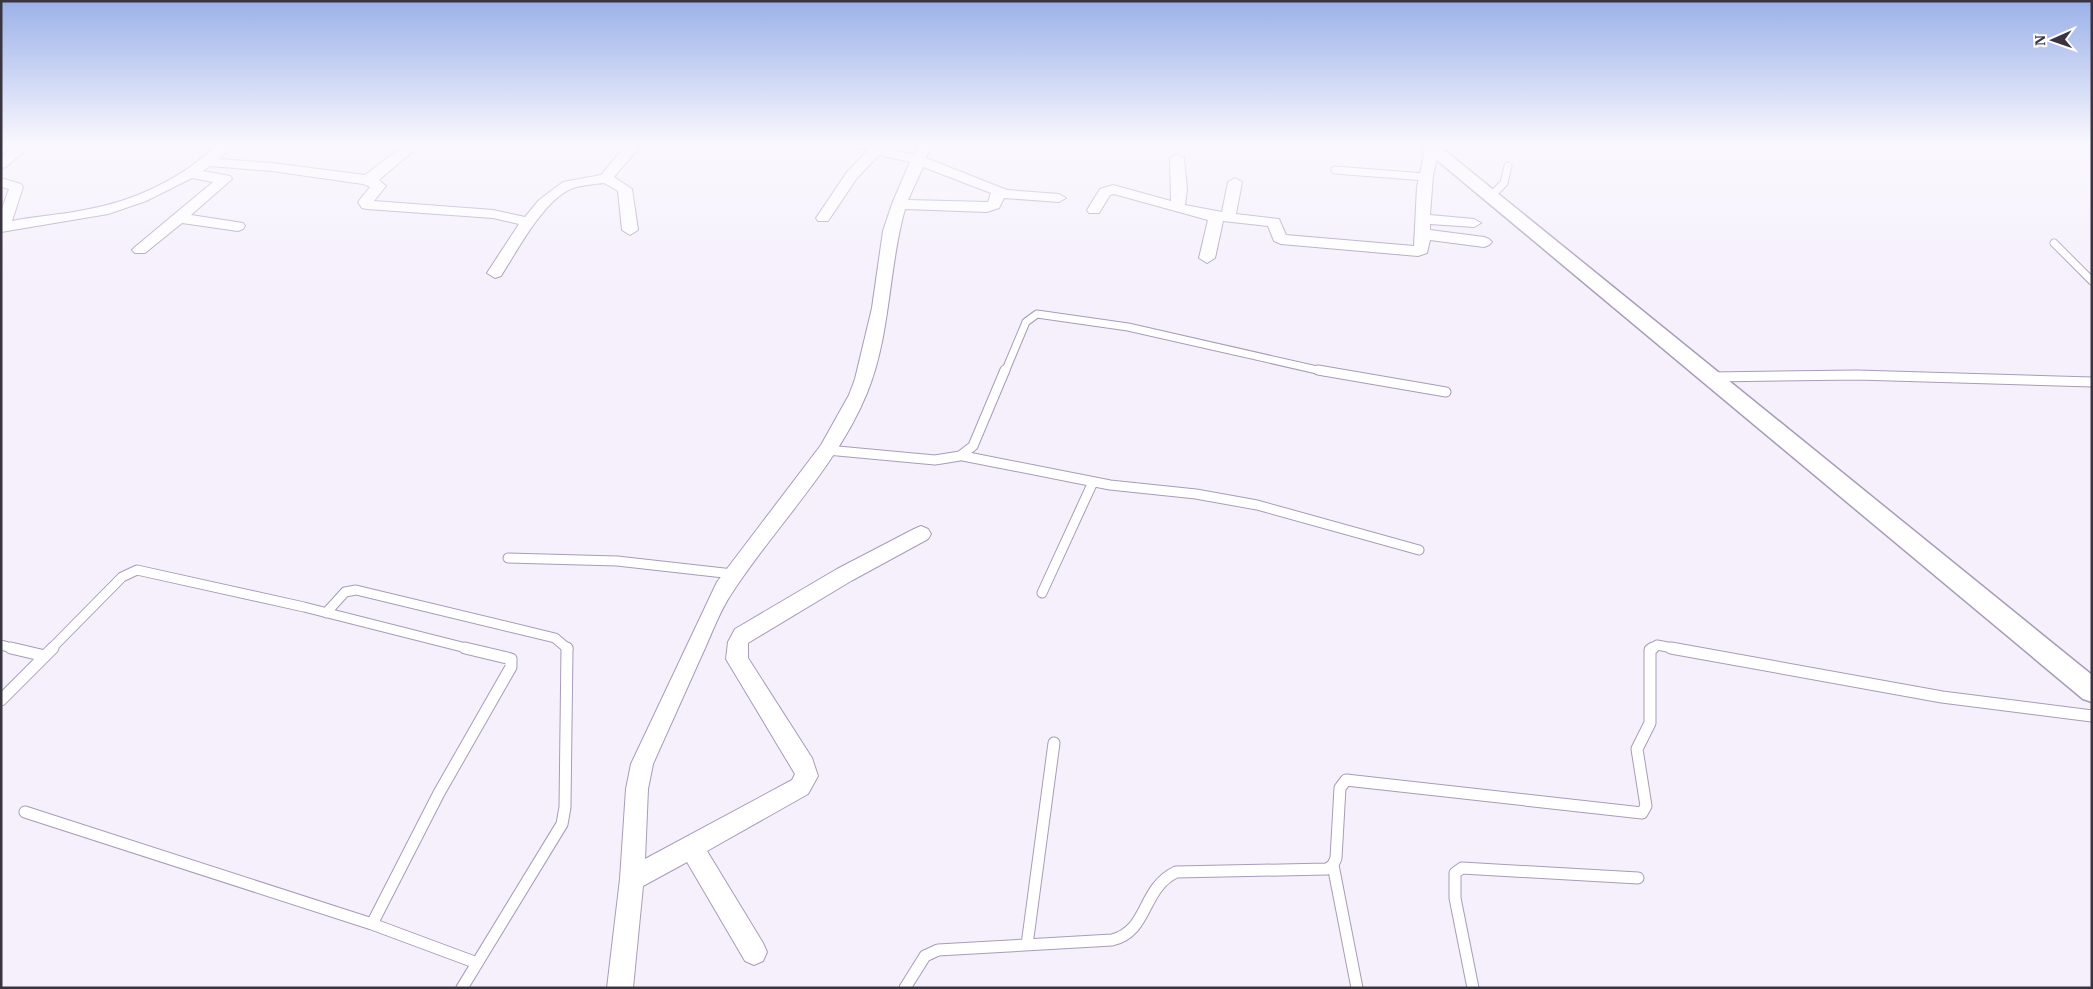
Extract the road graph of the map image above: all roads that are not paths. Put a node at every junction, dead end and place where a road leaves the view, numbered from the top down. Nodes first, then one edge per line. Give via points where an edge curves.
1 (16, 191) edge
2 (155, 191) edge
3 (211, 191) edge
4 (375, 191) edge
5 (558, 191) edge
6 (625, 191) edge
7 (841, 191) edge
8 (905, 191) edge
9 (999, 191) joint
10 (1107, 191) edge
11 (1121, 191) edge
12 (1180, 191) edge
13 (1232, 191) edge
14 (1425, 191) edge
15 (1483, 191) edge
16 (1495, 191) edge
17 (1490, 197) junction
18 (1059, 198) dead end
19 (899, 204) junction
20 (1178, 207) junction
21 (1094, 210) dead end
22 (1222, 217) junction
23 (179, 218) junction
24 (823, 218) dead end
25 (528, 222) junction
26 (1474, 223) dead end
27 (238, 226) dead end
28 (1422, 226) junction
29 (2, 228) edge
30 (630, 230) dead end
31 (1484, 242) dead end
32 (2054, 243) dead end
33 (140, 250) dead end
34 (1207, 258) dead end
35 (495, 274) dead end
36 (2092, 281) edge
37 (1708, 377) junction
38 (2092, 382) edge
39 (1446, 392) dead end
40 (827, 450) junction
41 (963, 456) junction
42 (1093, 482) junction
43 (921, 534) dead end
44 (1419, 550) dead end
45 (508, 558) dead end
46 (733, 574) junction
47 (1042, 593) dead end
48 (326, 613) junction
49 (1, 645) edge
50 (45, 656) junction
51 (2092, 691) edge
52 (1, 700) edge
53 (2092, 716) edge
54 (1054, 743) dead end
55 (24, 812) dead end
56 (691, 846) junction
57 (1333, 865) junction
58 (1638, 878) dead end
59 (632, 879) junction
60 (372, 924) junction
61 (1027, 945) junction
62 (754, 952) dead end
63 (477, 963) junction
64 (462, 988) edge
65 (620, 988) edge
66 (905, 988) edge
67 (1357, 988) edge
68 (1473, 988) edge

1 - 29 street
2 - 29 street via 100,211
3 - 23 street
4 - 25 street via 366,202 367,206 492,214
5 - 25 street
6 - 30 street
7 - 24 street
8 - 19 street
9 - 18 street
9 - 19 street via 994,205 987,208
10 - 21 street
11 - 20 street
12 - 20 street
13 - 22 street
14 - 28 street
15 - 17 street
16 - 17 lane
17 - 37 street
19 - 40 street via 891,231 880,308 864,379 842,427
20 - 22 street
22 - 28 street via 1274,222 1281,239 1412,250 1422,250
22 - 34 street
23 - 27 street
23 - 33 street
25 - 35 street
26 - 28 street
28 - 31 street
32 - 36 lane
37 - 38 lane via 1857,375
37 - 51 street
39 - 41 lane via 1298,367 1128,327 1037,314 1026,322 973,446
40 - 41 lane via 934,460
40 - 46 street
41 - 42 lane
42 - 44 lane via 1257,505
42 - 47 lane
43 - 56 street via 742,636 738,642 738,659 804,765 807,776 800,787
45 - 46 lane via 617,561
46 - 59 street via 706,623 642,764 637,789
48 - 50 lane via 131,571
48 - 60 lane via 512,659 511,667 439,793
48 - 63 lane via 345,592 356,590 556,638 568,646 562,824
49 - 50 lane
50 - 52 lane
53 - 57 lane via 1942,697 1657,646 1650,650 1650,723 1637,749 1646,810 1637,813 1346,780 1340,788
54 - 61 lane
55 - 60 lane
56 - 59 street
56 - 62 street
57 - 61 lane via 1317,870 1176,872 1158,882 1126,935 1112,940
57 - 67 lane
58 - 68 lane via 1462,868 1455,873 1455,898
59 - 65 street
60 - 63 lane
61 - 66 lane via 938,950 925,956
63 - 64 lane

